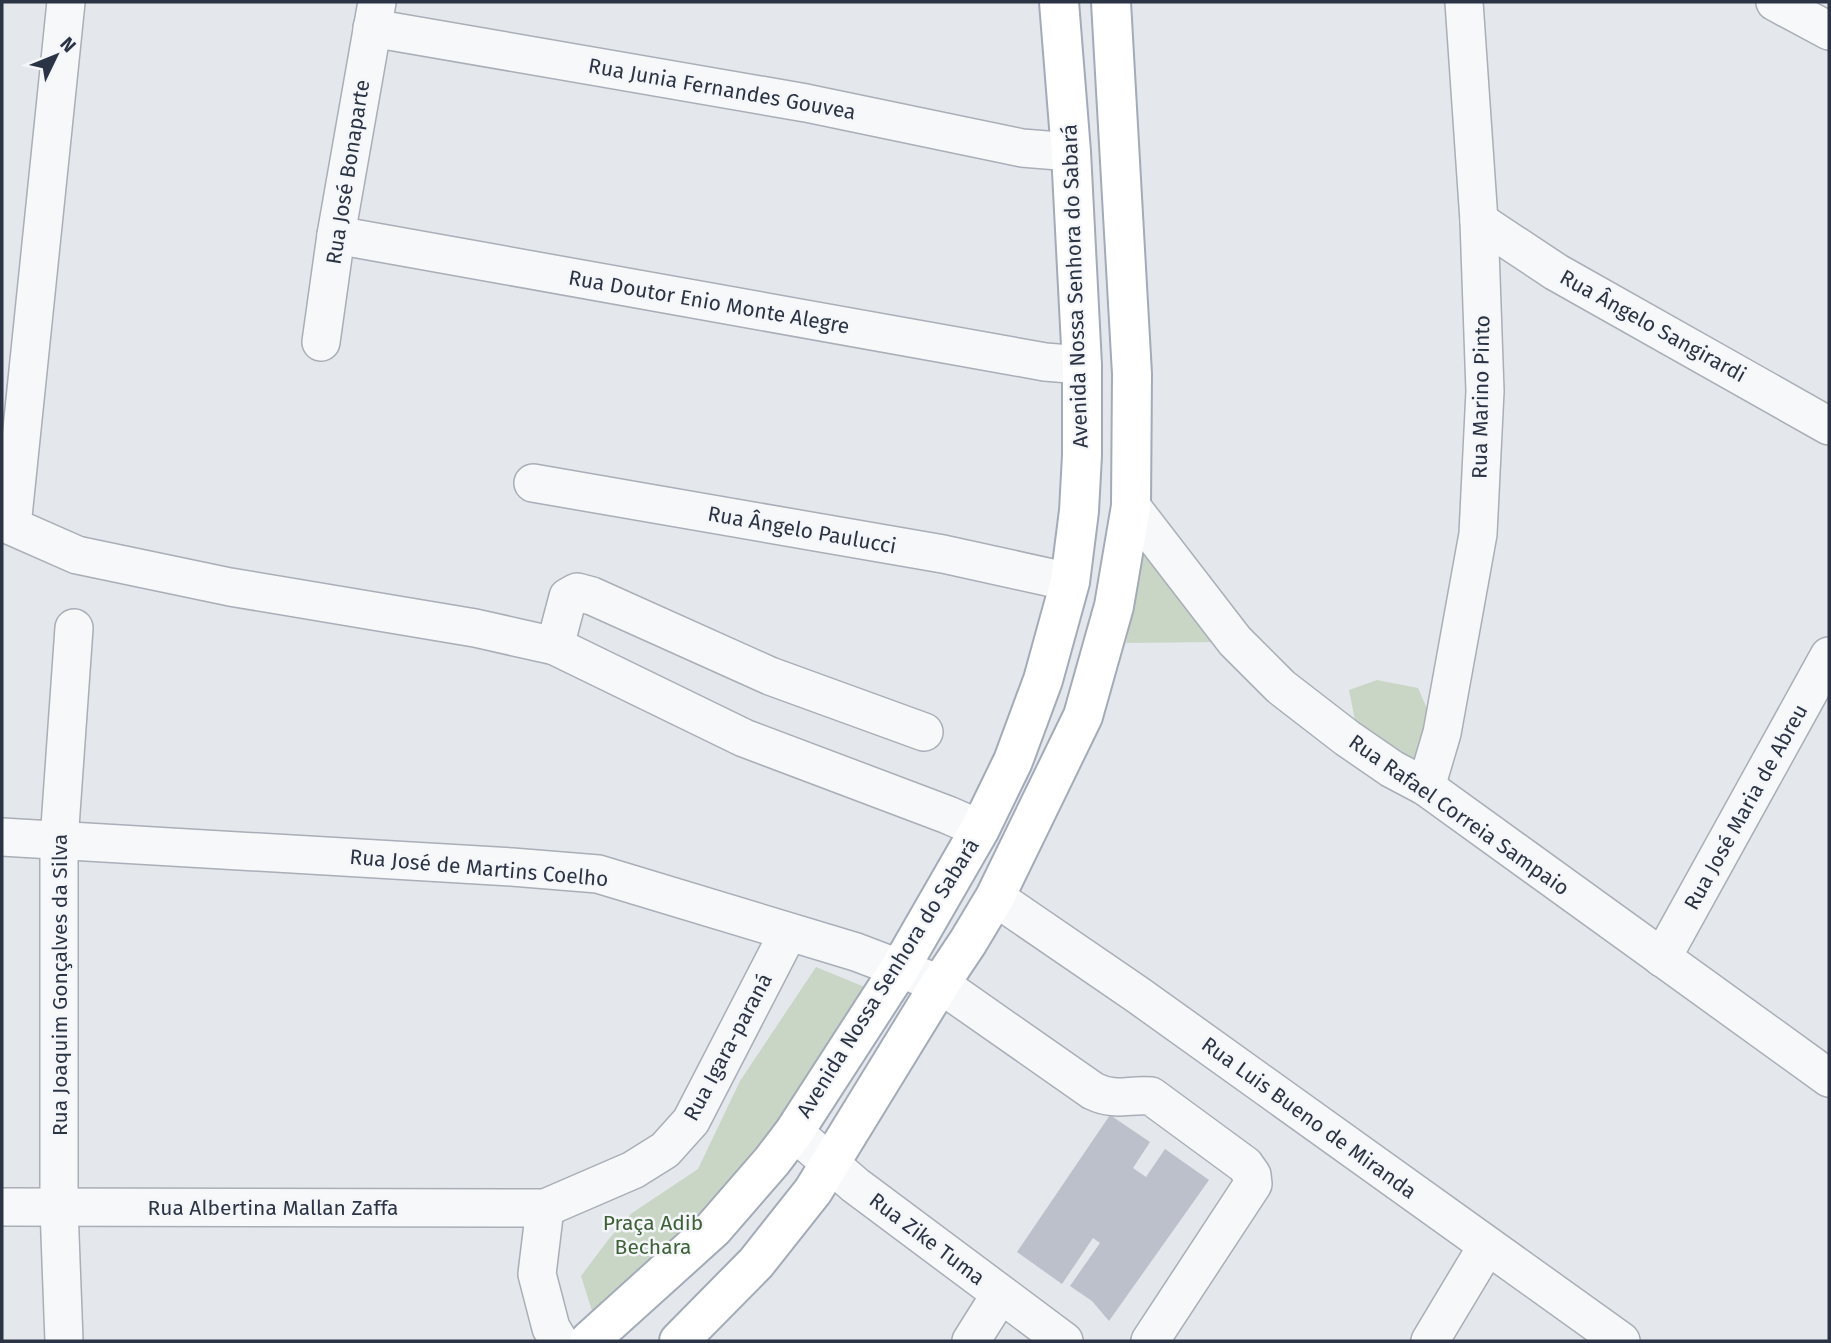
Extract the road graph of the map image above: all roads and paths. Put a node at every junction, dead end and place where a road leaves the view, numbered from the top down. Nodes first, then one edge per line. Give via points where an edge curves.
1 (66, 2) edge
2 (1059, 2) edge
3 (1111, 2) edge
4 (1464, 2) edge
5 (1775, 2) edge
6 (374, 15) edge
7 (1829, 31) edge
8 (1071, 152) junction
9 (1479, 221) junction
10 (337, 235) junction
11 (321, 342) dead end
12 (1082, 365) junction
13 (1829, 426) edge
14 (533, 483) dead end
15 (1131, 506) junction
16 (7, 524) edge
17 (1070, 582) junction
18 (74, 628) dead end
19 (555, 646) junction
20 (1829, 656) edge
21 (924, 732) dead end
22 (1426, 786) junction
23 (980, 829) junction
24 (2, 837) edge
25 (59, 841) junction
26 (995, 897) junction
27 (788, 933) junction
28 (1662, 958) junction
29 (900, 968) junction
30 (940, 984) junction
31 (1829, 1077) edge
32 (794, 1132) junction
33 (831, 1164) junction
34 (2, 1208) edge
35 (59, 1208) junction
36 (545, 1208) junction
37 (1487, 1246) junction
38 (1000, 1295) junction
39 (64, 1341) edge
40 (559, 1341) edge
41 (589, 1341) edge
42 (679, 1341) edge
43 (971, 1341) edge
44 (1064, 1341) edge
45 (1150, 1341) edge
46 (1430, 1341) edge
47 (1621, 1341) edge

1 - 16 street
2 - 8 main road, Avenida Nossa Senhora do Sabará
3 - 15 main road, Avenida Nossa Senhora do Sabará via 1132,374
4 - 9 street, Rua Marino Pinto
5 - 7 street
6 - 8 street, Rua Junia Fernandes Gouvea via 1022,148
6 - 10 street, Rua José Bonaparte
8 - 12 main road, Avenida Nossa Senhora do Sabará
9 - 13 street, Rua Ângelo Sangirardi via 1556,272
9 - 22 street, Rua Marino Pinto via 1485,391 1478,534 1442,733
10 - 11 street, Rua José Bonaparte
10 - 12 street, Rua Doutor Enio Monte Alegre
12 - 17 main road, Avenida Nossa Senhora do Sabará via 1079,511
14 - 17 street, Rua Ângelo Paulucci via 943,554
15 - 22 street, Rua Rafael Correia Sampaio via 1235,641 1282,687 1347,738
15 - 26 main road, Avenida Nossa Senhora do Sabará via 1114,606 1083,716
16 - 19 street via 77,555
17 - 23 main road, Avenida Nossa Senhora do Sabará via 1044,680
18 - 25 street, Rua Joaquim Gonçalves da Silva
19 - 21 street via 568,597 578,592 770,676
19 - 23 street via 744,738
20 - 28 street, Rua José Maria de Abreu
22 - 28 street, Rua Rafael Correia Sampaio
23 - 29 main road, Avenida Nossa Senhora do Sabará
24 - 25 street, Rua José de Martins Coelho
25 - 27 street, Rua José de Martins Coelho via 598,874
25 - 35 street, Rua Joaquim Gonçalves da Silva
26 - 30 main road, Avenida Nossa Senhora do Sabará
26 - 37 street, Rua Luis Bueno de Miranda
27 - 29 street, Rua José de Martins Coelho
27 - 36 street, Rua Igara-paraná via 691,1121 665,1150 633,1170
28 - 31 street, Rua Rafael Correia Sampaio
29 - 30 street, Rua José de Martins Coelho
29 - 32 main road, Avenida Nossa Senhora do Sabará
30 - 33 main road, Avenida Nossa Senhora do Sabará
30 - 45 street, Rua José de Martins Coelho via 1106,1098 1151,1096 1245,1165 1252,1175 1253,1184
32 - 33 street, Rua Zike Tuma
32 - 41 main road, Avenida Nossa Senhora do Sabará via 713,1229
33 - 38 street, Rua Zike Tuma
33 - 42 main road, Avenida Nossa Senhora do Sabará via 756,1262
34 - 35 street, Rua Albertina Mallan Zaffa
35 - 36 street, Rua Albertina Mallan Zaffa
35 - 39 street, Rua Joaquim Gonçalves da Silva
36 - 40 street via 537,1274 551,1328
37 - 46 street
37 - 47 street, Rua Luis Bueno de Miranda
38 - 43 street
38 - 44 street, Rua Zike Tuma

